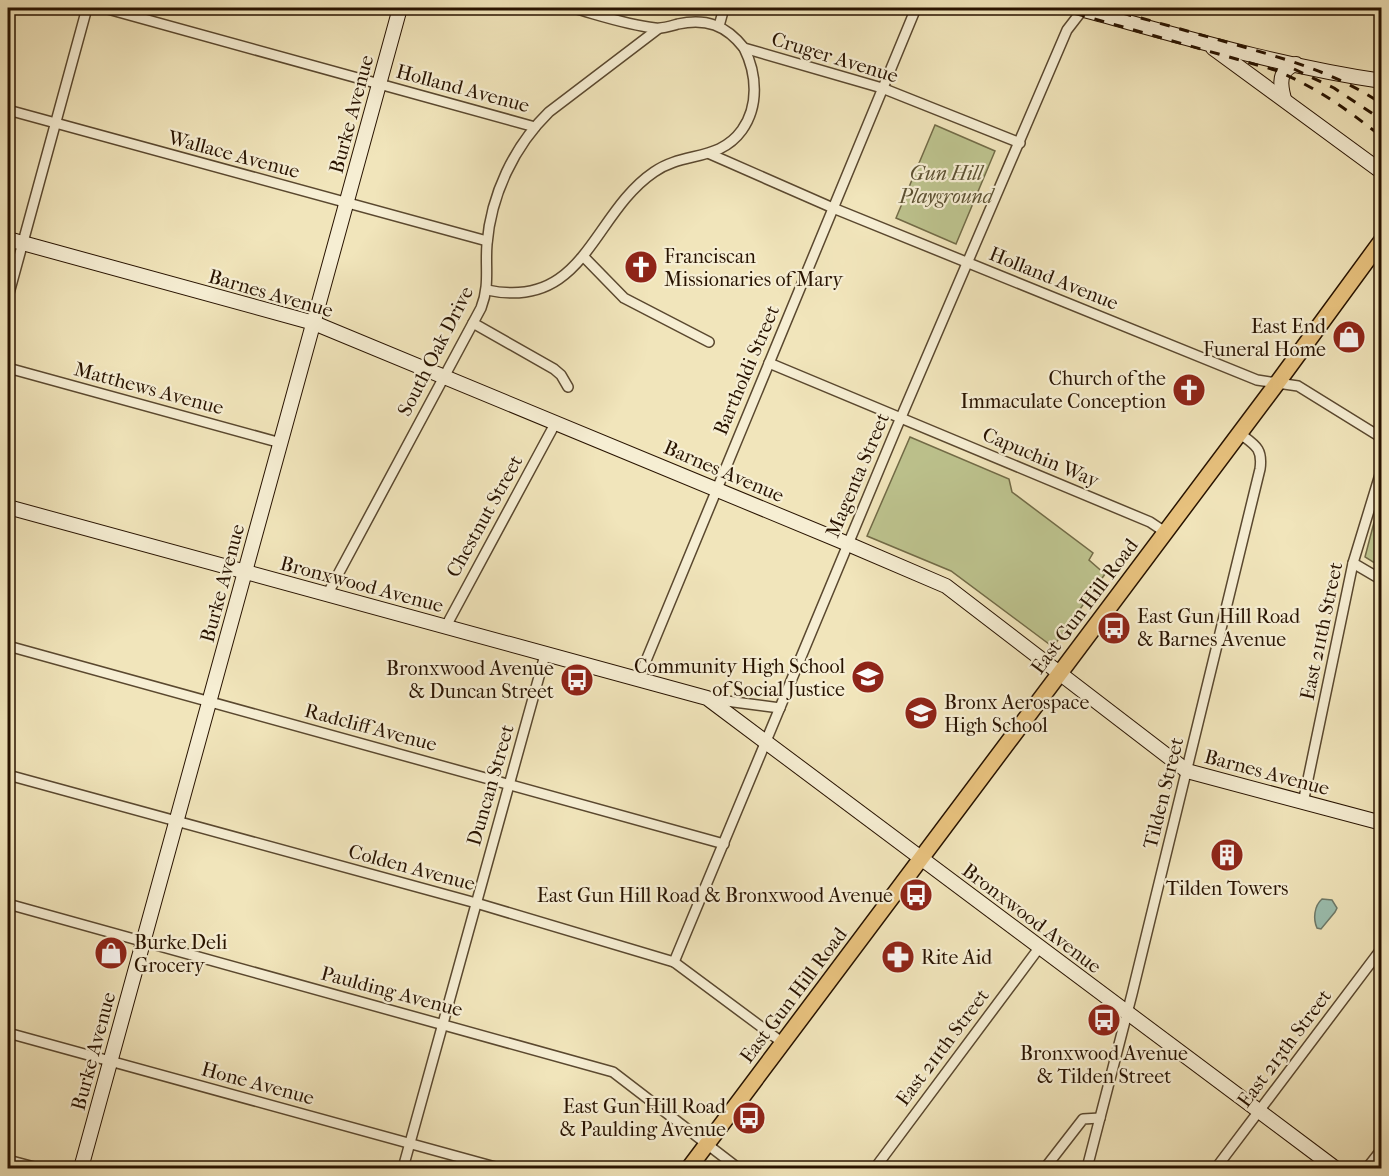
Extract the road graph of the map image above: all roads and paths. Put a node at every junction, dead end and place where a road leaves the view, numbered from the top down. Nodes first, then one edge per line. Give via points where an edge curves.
1 (87, 8) edge
2 (104, 8) edge
3 (400, 8) edge
4 (573, 8) edge
5 (724, 8) edge
6 (916, 8) edge
7 (1081, 8) edge
8 (719, 26) junction
9 (658, 29) junction
10 (1206, 43) junction
11 (744, 48) junction
12 (1296, 64) junction
13 (1382, 81) edge
14 (380, 84) junction
15 (882, 88) junction
16 (1284, 99) junction
17 (8, 110) edge
18 (55, 123) junction
19 (535, 127) junction
20 (1020, 143) junction
21 (710, 154) junction
22 (1382, 172) edge
23 (346, 204) junction
24 (833, 208) junction
25 (8, 239) edge
26 (1382, 240) edge
27 (487, 241) junction
28 (22, 243) junction
29 (584, 257) junction
30 (968, 262) junction
31 (487, 290) junction
32 (8, 297) edge
33 (314, 323) junction
34 (473, 323) junction
35 (709, 342) dead end
36 (769, 363) junction
37 (8, 368) edge
38 (444, 376) junction
39 (1278, 382) junction
40 (568, 387) dead end
41 (901, 418) junction
42 (556, 422) junction
43 (1239, 433) junction
44 (1382, 438) edge
45 (281, 443) junction
46 (1382, 468) edge
47 (716, 488) junction
48 (8, 507) edge
49 (1165, 532) junction
50 (848, 544) junction
51 (1353, 563) junction
52 (245, 572) junction
53 (1382, 580) edge
54 (327, 595) junction
55 (445, 628) junction
56 (8, 646) edge
57 (545, 655) junction
58 (1060, 673) junction
59 (638, 680) junction
60 (707, 698) junction
61 (210, 702) junction
62 (780, 708) junction
63 (766, 742) junction
64 (1187, 771) junction
65 (8, 775) edge
66 (509, 784) junction
67 (1303, 803) junction
68 (177, 821) junction
69 (1382, 822) edge
70 (724, 844) junction
71 (921, 859) junction
72 (476, 903) junction
73 (8, 904) edge
74 (144, 941) junction
75 (1039, 948) junction
76 (1382, 948) edge
77 (674, 962) junction
78 (1127, 1014) junction
79 (443, 1024) junction
80 (8, 1033) edge
81 (783, 1042) junction
82 (111, 1061) junction
83 (1259, 1112) junction
84 (1100, 1118) junction
85 (410, 1144) junction
86 (707, 1144) junction
87 (1382, 1149) edge
88 (8, 1160) edge
89 (38, 1168) edge
90 (81, 1168) edge
91 (403, 1168) edge
92 (499, 1168) edge
93 (689, 1168) edge
94 (738, 1168) edge
95 (874, 1168) edge
96 (1045, 1168) edge
97 (1087, 1168) edge
98 (1216, 1168) edge
99 (1335, 1168) edge
100 (1367, 1168) edge

1 - 18 street
2 - 14 street, Holland Avenue
3 - 14 street, Burke Avenue
4 - 9 street
5 - 8 street
6 - 15 street, Bartholdi Street
7 - 10 street
7 - 20 street, Magenta Street via 1067,30
8 - 9 street via 691,22
8 - 11 street, Cruger Avenue
9 - 19 street, South Oak Drive via 566,97
10 - 12 street
10 - 16 street
11 - 15 street, Cruger Avenue
11 - 21 street via 754,81 750,114 735,138
12 - 13 street
12 - 16 street via 1281,76
14 - 19 street, Holland Avenue
14 - 23 street, Burke Avenue
15 - 20 street, Cruger Avenue
15 - 24 street, Bartholdi Street
16 - 22 street
17 - 18 street, Wallace Avenue
18 - 23 street, Wallace Avenue
18 - 28 street
19 - 27 street, South Oak Drive via 502,181
20 - 30 street, Magenta Street
21 - 24 street, Holland Avenue
21 - 29 street via 679,159 649,175 612,214
23 - 27 street, Wallace Avenue
23 - 33 street, Burke Avenue
24 - 30 street, Holland Avenue
24 - 36 street, Bartholdi Street
25 - 28 street, Barnes Avenue
26 - 39 main road, East Gun Hill Road
27 - 31 street, South Oak Drive
28 - 32 street
28 - 33 street, Barnes Avenue
29 - 31 street via 542,288 512,293
29 - 35 street via 624,298
30 - 39 street, Holland Avenue via 1257,380
30 - 41 street, Magenta Street
31 - 34 street, South Oak Drive
33 - 38 street, Barnes Avenue
33 - 45 street, Burke Avenue
34 - 38 street, South Oak Drive
34 - 40 street via 554,369
36 - 41 street, Capuchin Way
36 - 47 street, Bartholdi Street
37 - 45 street, Matthews Avenue
38 - 42 street, Barnes Avenue
38 - 54 street, South Oak Drive
39 - 43 main road, East Gun Hill Road
39 - 44 street, Holland Avenue via 1298,386
41 - 49 street, Capuchin Way via 1150,522
41 - 50 street, Magenta Street
42 - 47 street, Barnes Avenue
42 - 55 street, Chestnut Street
43 - 49 main road, East Gun Hill Road
43 - 64 street, Tilden Street via 1260,450 1262,458
45 - 52 street, Burke Avenue
46 - 51 street, East 211th Street
47 - 50 street, Barnes Avenue
47 - 59 street, Bartholdi Street
48 - 52 street, Bronxwood Avenue
49 - 58 main road, East Gun Hill Road
50 - 58 street, Barnes Avenue via 946,586
50 - 62 street, Magenta Street
51 - 53 street
51 - 67 street, East 211th Street
52 - 54 street, Bronxwood Avenue
52 - 61 street, Burke Avenue
54 - 55 street, Bronxwood Avenue
55 - 57 street, Bronxwood Avenue
56 - 61 street, Radcliff Avenue
57 - 59 street, Bronxwood Avenue
57 - 66 street, Duncan Street
58 - 64 street, Barnes Avenue
58 - 71 main road, East Gun Hill Road
59 - 60 street, Bronxwood Avenue
60 - 62 street, Bronxwood Avenue
60 - 63 street, Bronxwood Avenue
61 - 66 street, Radcliff Avenue
61 - 68 street, Burke Avenue
62 - 63 street, Magenta Street
63 - 70 street, Magenta Street
63 - 71 street, Bronxwood Avenue
64 - 67 street, Barnes Avenue
64 - 78 street, Tilden Street
65 - 68 street, Colden Avenue
66 - 70 street, Radcliff Avenue
66 - 72 street, Duncan Street
67 - 69 street, Barnes Avenue
68 - 72 street, Colden Avenue
68 - 74 street, Burke Avenue
70 - 77 street, Magenta Street
71 - 75 street, Bronxwood Avenue
71 - 81 main road, East Gun Hill Road
72 - 77 street, Colden Avenue
72 - 79 street, Duncan Street
73 - 74 street, Paulding Avenue
74 - 79 street, Paulding Avenue
74 - 82 street, Burke Avenue
75 - 78 street, Bronxwood Avenue
75 - 95 street, East 211th Street
76 - 83 street, East 213th Street
77 - 81 street, Colden Avenue
78 - 83 street, Bronxwood Avenue
78 - 84 street, Tilden Street
79 - 85 street, Duncan Street
79 - 86 street, Paulding Avenue via 613,1072
80 - 82 street, Hone Avenue
81 - 86 main road, East Gun Hill Road
82 - 85 street, Hone Avenue
82 - 90 street, Burke Avenue
83 - 98 street, East 213th Street
83 - 99 street, Bronxwood Avenue
84 - 96 street via 1083,1119
84 - 97 street, Tilden Street
85 - 91 street, Duncan Street
85 - 92 street, Hone Avenue
86 - 93 main road, East Gun Hill Road
86 - 94 street, Paulding Avenue
87 - 100 street
88 - 89 street

